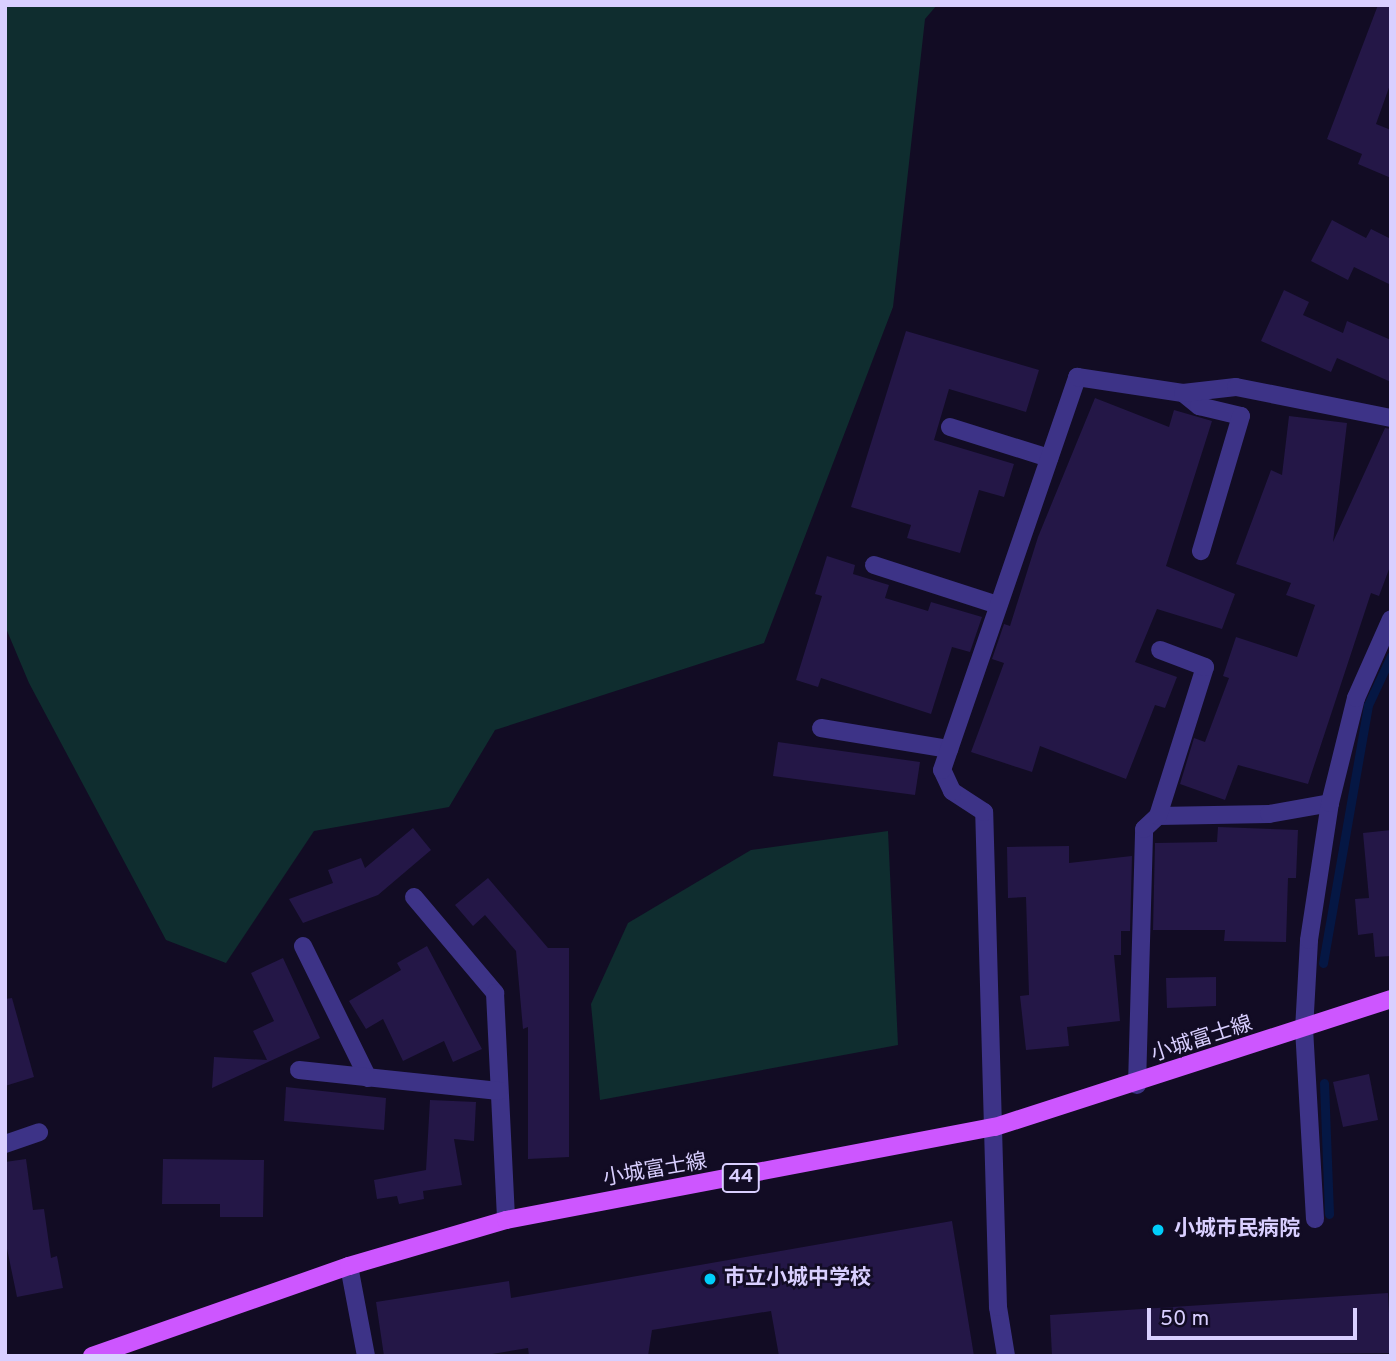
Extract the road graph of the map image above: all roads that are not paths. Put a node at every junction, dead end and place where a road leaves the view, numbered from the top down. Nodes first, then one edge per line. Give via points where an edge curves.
1 (1183, 393) junction
2 (1391, 418) edge
3 (950, 427) dead end
4 (1049, 458) junction
5 (1201, 551) dead end
6 (874, 565) dead end
7 (998, 605) junction
8 (1391, 619) edge
9 (1160, 650) dead end
10 (821, 728) dead end
11 (949, 749) junction
12 (1329, 803) junction
13 (1158, 816) junction
14 (414, 897) dead end
15 (303, 947) dead end
16 (1391, 999) edge
17 (1304, 1030) junction
18 (299, 1070) dead end
19 (368, 1077) junction
20 (1137, 1085) junction
21 (499, 1091) junction
22 (995, 1127) junction
23 (39, 1132) dead end
24 (5, 1144) edge
25 (1314, 1219) dead end
26 (506, 1220) junction
27 (349, 1266) junction
28 (92, 1356) edge
29 (366, 1356) edge
30 (1006, 1356) edge

1 - 2 street via 1236,387
1 - 4 street via 1077,377
1 - 5 street via 1199,405 1241,416
3 - 4 street
4 - 7 street
6 - 7 street
7 - 11 street
8 - 12 street via 1356,698
9 - 13 street via 1205,667
10 - 11 street
11 - 22 street via 942,770 952,791 984,812
12 - 13 street via 1269,814
12 - 17 street via 1309,940
13 - 20 street via 1144,829
14 - 21 street via 495,993
15 - 19 street
16 - 17 main road, 小城富士線 / 44
17 - 20 main road, 小城富士線 / 44
17 - 25 street
18 - 19 street
19 - 21 street
20 - 22 main road, 小城富士線 / 44
21 - 26 street
22 - 26 main road, 小城富士線 / 44
22 - 30 street via 998,1307
23 - 24 street
26 - 27 main road, 小城富士線 / 44
27 - 28 main road, 小城富士線 / 44
27 - 29 street

